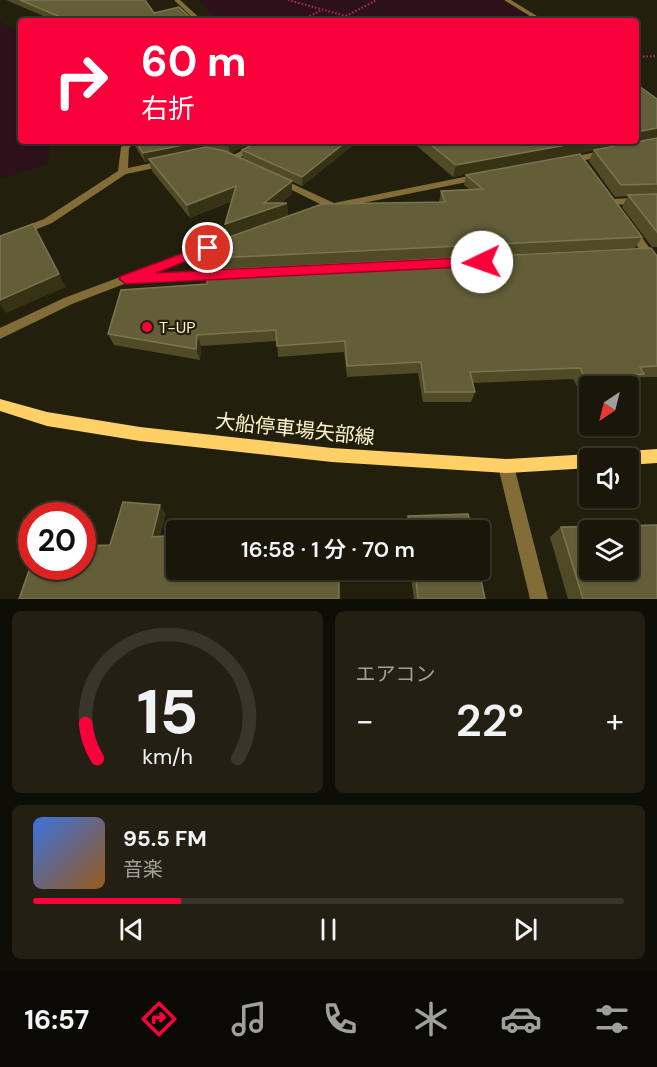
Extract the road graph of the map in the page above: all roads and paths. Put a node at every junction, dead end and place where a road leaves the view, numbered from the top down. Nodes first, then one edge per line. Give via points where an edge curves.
1 (177, 0) edge
2 (288, 0) edge
3 (377, 0) edge
4 (507, 0) edge
5 (323, 10) junction
6 (346, 16) joint
7 (197, 18) edge
8 (306, 18) edge
9 (537, 18) edge
10 (657, 56) edge
11 (639, 57) edge
12 (129, 144) edge
13 (261, 144) edge
14 (613, 152) edge
15 (220, 156) edge
16 (231, 159) junction
17 (177, 160) edge
18 (557, 162) edge
19 (241, 163) edge
20 (123, 172) junction
21 (490, 175) edge
22 (271, 177) edge
23 (657, 200) edge
24 (332, 205) junction
25 (309, 213) edge
26 (242, 236) edge
27 (0, 240) edge
28 (647, 253) edge
29 (657, 266) edge
30 (244, 273) edge
31 (126, 279) junction
32 (0, 334) edge
33 (0, 405) edge
34 (657, 456) edge
35 (639, 457) edge
36 (579, 462) edge
37 (506, 466) junction
38 (538, 599) edge

1 - 7 street
2 - 5 path
3 - 6 path
4 - 9 street
5 - 6 path
5 - 8 path
10 - 11 path
12 - 20 street via 125,147
13 - 16 street
14 - 18 street via 582,163
15 - 16 street
16 - 19 street
17 - 20 street
20 - 27 street via 48,221
21 - 24 street
22 - 24 street
23 - 28 street via 614,207
24 - 25 street
26 - 31 street
28 - 29 street
30 - 31 street
31 - 32 street via 68,301
33 - 37 main road, 大船停車場矢部線 via 47,419 140,434 332,455
34 - 35 main road
36 - 37 main road, 大船停車場矢部線
37 - 38 street

